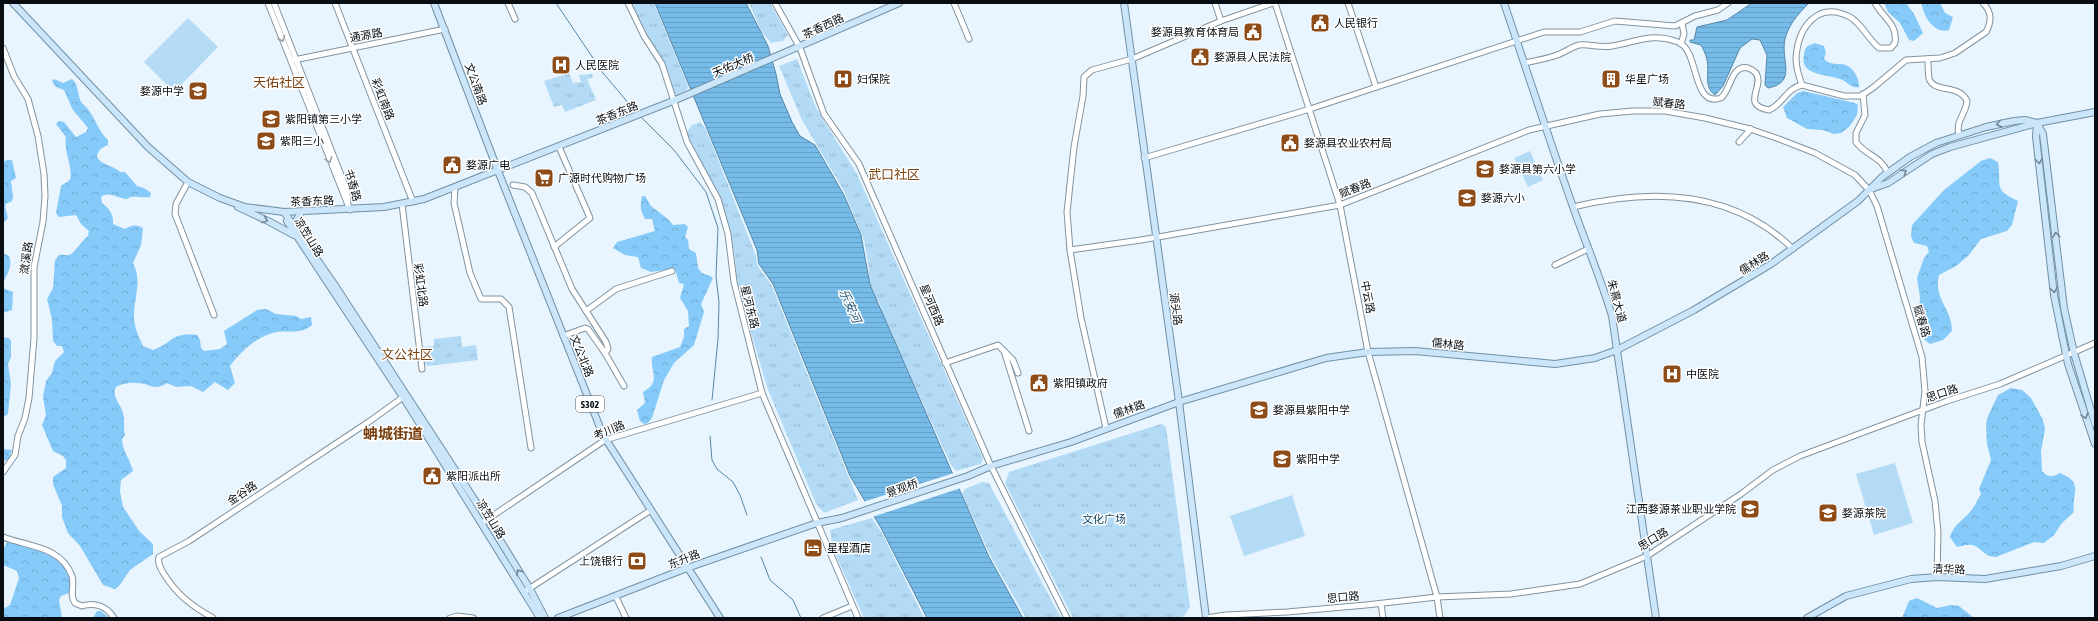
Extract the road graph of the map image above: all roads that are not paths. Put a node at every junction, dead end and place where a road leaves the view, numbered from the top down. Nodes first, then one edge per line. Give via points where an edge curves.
1 (12, 3) edge
2 (268, 3) edge
3 (274, 3) edge
4 (335, 3) edge
5 (434, 3) edge
6 (508, 3) edge
7 (628, 3) edge
8 (775, 3) edge
9 (899, 3) edge
10 (954, 3) edge
11 (1124, 3) edge
12 (1215, 3) edge
13 (1274, 3) edge
14 (1348, 3) edge
15 (1504, 3) edge
16 (1728, 3) edge
17 (1875, 3) edge
18 (1983, 3) edge
19 (515, 19) dead end
20 (1221, 21) junction
21 (1682, 23) junction
22 (445, 29) junction
23 (969, 39) dead end
24 (1516, 40) junction
25 (1681, 44) junction
26 (352, 47) junction
27 (3, 48) edge
28 (800, 48) junction
29 (1132, 59) junction
30 (1928, 59) junction
31 (293, 60) junction
32 (1524, 63) junction
33 (1802, 85) junction
34 (1376, 87) junction
35 (1863, 94) junction
36 (673, 101) junction
37 (1310, 109) junction
38 (2095, 112) edge
39 (2037, 122) junction
40 (1545, 125) junction
41 (1751, 129) junction
42 (1959, 135) junction
43 (1739, 142) dead end
44 (559, 147) junction
45 (1144, 158) junction
46 (498, 172) junction
47 (1888, 173) junction
48 (188, 182) junction
49 (513, 185) dead end
50 (455, 188) junction
51 (1869, 190) junction
52 (413, 202) junction
53 (231, 203) junction
54 (402, 204) junction
55 (1340, 205) junction
56 (1573, 207) junction
57 (350, 210) junction
58 (284, 212) junction
59 (301, 212) junction
60 (299, 237) junction
61 (1156, 237) junction
62 (554, 247) junction
63 (1588, 249) junction
64 (1793, 249) junction
65 (1070, 250) junction
66 (1555, 265) dead end
67 (672, 271) dead end
68 (586, 311) junction
69 (214, 315) dead end
70 (563, 336) junction
71 (2095, 343) edge
72 (1003, 348) junction
73 (1617, 350) junction
74 (1368, 352) junction
75 (605, 353) junction
76 (2074, 353) junction
77 (2066, 357) junction
78 (945, 363) junction
79 (422, 369) dead end
80 (1018, 373) dead end
81 (624, 386) dead end
82 (762, 393) junction
83 (405, 396) junction
84 (1180, 402) junction
85 (1924, 410) junction
86 (2095, 424) edge
87 (1106, 428) junction
88 (1029, 431) dead end
89 (605, 440) junction
90 (2095, 444) edge
91 (531, 448) dead end
92 (991, 466) junction
93 (3, 472) edge
94 (651, 510) junction
95 (485, 521) junction
96 (817, 523) junction
97 (3, 537) edge
98 (1646, 556) junction
99 (2095, 556) edge
100 (687, 568) junction
101 (1937, 577) junction
102 (527, 590) junction
103 (616, 597) junction
104 (1437, 597) junction
105 (1381, 604) junction
106 (852, 606) junction
107 (573, 612) junction
108 (210, 617) edge
109 (114, 618) edge
110 (450, 618) edge
111 (472, 618) edge
112 (540, 618) edge
113 (545, 618) edge
114 (558, 618) edge
115 (568, 618) edge
116 (626, 618) edge
117 (720, 618) edge
118 (823, 618) edge
119 (858, 618) edge
120 (1067, 618) edge
121 (1206, 618) edge
122 (1383, 618) edge
123 (1440, 618) edge
124 (1656, 618) edge
125 (1807, 618) edge

1 - 48 main road, 茶香东路 via 148,147
2 -> 31 street, 书香路
3 - 31 street, 书香路
4 - 26 street, 彩虹南路
5 - 22 main road, 文公南路
6 - 19 street
7 - 36 street, 星河东路 via 644,36 662,64
8 - 28 street, 星河西路
9 - 28 main road, 茶香西路
10 - 23 street
11 - 29 main road, 源头路
12 - 20 street
13 - 20 street
13 - 37 street, 中云路
14 - 34 street
15 - 24 main road, 朱熹大道
16 - 21 street via 1718,10 1695,16
17 - 33 street via 1894,28 1895,43 1891,48 1879,48 1856,22 1836,12 1816,16 1805,27 1796,58
18 - 30 street via 1990,12 1986,32 1954,53
20 - 29 street
21 - 24 street via 1675,26 1615,21 1580,32 1549,31
21 - 25 street via 1684,34
22 - 26 street, 通源路
22 - 46 main road, 文公南路
24 - 32 main road, 朱熹大道
24 - 34 street
25 - 32 street via 1649,37 1614,46 1578,46 1558,55
25 - 33 street via 1689,54 1701,88 1710,99 1724,96 1736,71 1743,68 1756,72 1758,78 1754,100 1759,108 1764,110 1772,109 1788,92
26 - 31 street, 通源路
26 - 52 street, 彩虹南路
27 - 93 street, 潋溪路 via 14,76 28,99 38,136 45,196 43,222 34,267 34,333 29,398 15,455
28 - 36 main road, 天佑大桥
28 - 78 street, 星河西路 via 822,111 859,164
29 - 45 main road, 源头路
29 - 65 street via 1092,70 1084,76 1067,212
30 - 35 street via 1906,60
30 - 42 street via 1932,83 1962,94 1967,101 1957,126
31 - 57 street, 书香路 via 346,188
32 - 40 main road, 朱熹大道
33 - 35 street via 1844,96 1856,97
34 - 37 street
35 - 47 street via 1865,115 1856,134 1856,142 1883,162
36 - 44 main road, 茶香东路
36 - 82 street, 星河东路 via 687,142 718,199 724,219 734,282
37 - 45 street
37 - 55 street, 中云路
38 - 39 main road
39 -> 42 main road, 儒林路 via 2014,121
51 -> 39 main road via 1888,182 1932,154 1950,146
76 -> 39 main road via 2064,308 2043,134
39 -> 77 main road via 2036,137 2054,294
40 - 41 street, 赋春路 via 1600,114 1665,111
40 - 55 street, 赋春路 via 1492,143
40 - 56 main road, 朱熹大道
41 - 43 street
41 - 51 street, 赋春路 via 1829,160 1855,175
42 - 47 main road, 儒林路 via 1936,143
44 - 46 main road, 茶香东路
44 - 62 street via 590,218
45 - 61 main road, 源头路
46 - 50 main road, 茶香东路
46 - 70 main road, 文公北路 / S302
47 - 51 main road, 儒林路
48 - 53 main road, 茶香东路
48 - 69 street via 176,204 175,214
49 - 62 street via 525,187 532,193
50 - 52 main road, 茶香东路
50 - 91 street via 454,203 468,266 479,295 481,299 501,298 509,307
51 - 64 main road, 儒林路
51 - 85 street, 赋春路 via 1877,206 1922,357
52 - 54 main road, 茶香东路
53 - 58 main road, 茶香东路
53 -> 60 main road
54 - 57 main road, 茶香东路
54 - 79 street, 彩虹北路
55 - 61 street, 赋春路
55 - 74 street, 中云路
56 - 63 main road, 朱熹大道
56 - 64 street via 1615,198 1690,197 1714,202 1754,220
57 - 59 main road, 茶香东路
58 - 59 main road, 茶香东路
58 - 60 main road, 凉笠山路
59 - 60 main road via 297,223
60 - 83 main road, 凉笠山路
61 - 65 street, 赋春路
61 - 84 main road, 源头路
62 - 68 street via 572,289
63 - 66 street
63 - 73 main road, 朱熹大道 via 1606,295
64 - 73 main road, 儒林路 via 1704,305
65 - 87 street via 1081,318
67 - 68 street via 616,288
68 - 75 street via 606,342 608,349
70 - 75 street via 587,328
70 - 89 main road, 文公北路 / S302
71 - 76 street, 思口路
72 - 78 street via 994,346
72 - 80 street via 1013,360
72 - 88 street
73 - 74 main road, 儒林路 via 1595,358 1555,364 1446,352
73 - 98 main road, 朱熹大道
74 - 84 main road, 儒林路 via 1326,358
74 - 104 street, 中云路
75 - 81 street
76 - 77 street, 思口路
76 - 86 main road
77 - 85 street, 思口路 via 2024,372 2000,384
77 -> 90 main road
78 - 92 street, 星河西路
82 - 89 street, 考川路
82 - 96 street, 星河东路
83 - 95 main road, 凉笠山路
83 - 108 street, 金谷路 via 189,541 159,557 160,568 177,593 190,605
84 - 87 main road, 儒林路
84 - 121 main road, 源头路
85 - 98 street, 思口路 via 1800,456 1773,470
85 - 101 street, 赋春路 via 1921,425 1922,442 1935,501 1938,532
87 - 92 main road, 儒林路
89 - 94 main road, 文公北路 / S302
89 - 95 street, 考川路
92 - 96 main road, 景观桥 via 842,518
92 - 120 street, 星河西路
94 - 100 main road, 文公北路 / S302
94 - 102 street
95 - 102 main road, 凉笠山路
96 - 100 main road, 东升路 / 东升路
96 - 106 street, 星河东路
97 - 109 street via 43,547 62,558 72,577 72,596 75,603 82,606 92,603
98 - 104 street, 思口路 via 1574,586 1511,594
98 - 124 main road, 朱熹大道
99 - 101 main road, 清华路 via 2061,566 1985,579
100 - 103 main road, 东升路 / 东升路
100 - 117 main road, 文公北路 / S302
101 - 125 main road, 清华路 via 1911,579 1865,590 1846,596
102 - 112 main road, 凉笠山路
102 - 113 main road, 凉笠山路
103 - 107 main road, 东升路 / 东升路
103 - 116 street
104 - 105 street, 思口路
104 - 123 street, 中云路
105 - 121 street, 思口路
105 - 122 street
106 - 118 street
106 - 119 street, 星河东路
107 - 114 main road, 东升路 / 东升路
107 - 115 main road
110 - 111 street

